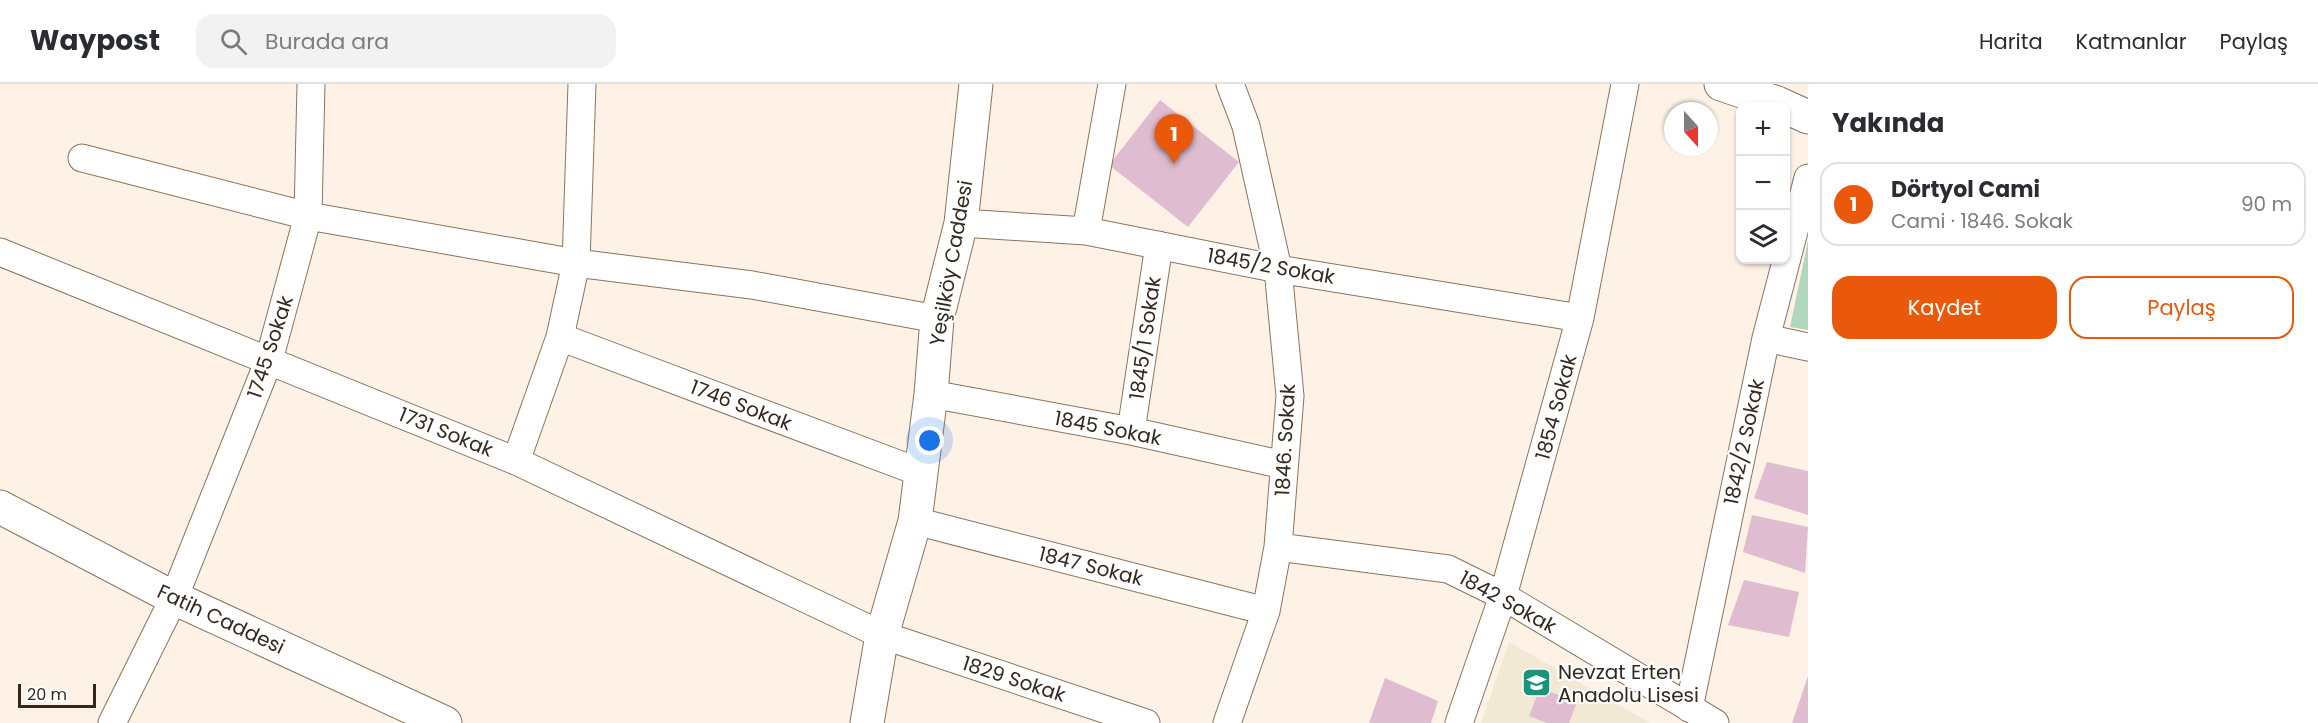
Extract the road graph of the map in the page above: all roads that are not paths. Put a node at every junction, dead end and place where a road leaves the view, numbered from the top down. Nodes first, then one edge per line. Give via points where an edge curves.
1 (311, 84) edge
2 (582, 84) edge
3 (976, 84) edge
4 (1112, 84) edge
5 (1230, 84) edge
6 (1625, 84) edge
7 (1721, 84) edge
8 (1778, 93) edge
9 (1808, 117) edge
10 (82, 158) dead end
11 (1808, 178) edge
12 (308, 216) junction
13 (961, 223) junction
14 (1086, 231) junction
15 (1159, 245) junction
16 (0, 252) edge
17 (576, 263) junction
18 (1278, 269) junction
19 (1580, 318) junction
20 (937, 320) junction
21 (560, 337) junction
22 (1766, 338) junction
23 (1808, 347) edge
24 (269, 360) junction
25 (931, 394) junction
26 (1131, 431) junction
27 (516, 461) junction
28 (1284, 465) junction
29 (922, 473) junction
30 (0, 507) edge
31 (915, 521) junction
32 (1278, 547) junction
33 (1503, 596) junction
34 (174, 598) junction
35 (1266, 611) junction
36 (882, 635) junction
37 (1689, 708) junction
38 (112, 723) edge
39 (445, 723) edge
40 (867, 723) edge
41 (1146, 723) edge
42 (1227, 723) edge
43 (1459, 723) edge
44 (1715, 723) edge

1 - 12 street, 1745 Sokak
2 - 17 street
3 - 13 street, Yeşilköy Caddesi
4 - 14 street
5 - 18 street, 1846. Sokak via 1246,126
6 - 19 street, 1854 Sokak
7 - 8 street
8 - 9 street
10 - 12 street
11 - 22 street, 1842/2 Sokak
12 - 17 street
12 - 24 street, 1745 Sokak
13 - 14 street, 1845/2 Sokak
13 - 20 street, Yeşilköy Caddesi
14 - 15 street, 1845/2 Sokak
15 - 18 street, 1845/2 Sokak
15 - 26 street, 1845/1 Sokak
16 - 24 street, 1731 Sokak
17 - 20 street via 752,285
17 - 21 street
18 - 19 street, 1845/2 Sokak
18 - 28 street, 1846. Sokak via 1290,396
19 - 33 street, 1854 Sokak
20 - 25 street, Yeşilköy Caddesi
21 - 27 street
21 - 29 street, 1746 Sokak
22 - 23 street
22 - 37 street, 1842/2 Sokak
24 - 27 street, 1731 Sokak
24 - 34 street, 1745 Sokak
25 - 26 street, 1845 Sokak
25 - 29 street, Yeşilköy Caddesi
26 - 28 street, 1845 Sokak
27 - 36 street, 1731 Sokak
28 - 32 street, 1846. Sokak
29 - 31 street, Yeşilköy Caddesi
30 - 34 street, Fatih Caddesi
31 - 35 street, 1847 Sokak
31 - 36 street, Yeşilköy Caddesi
32 - 33 street, 1842 Sokak via 1448,569
32 - 35 street, 1846. Sokak
33 - 37 street, 1842 Sokak
33 - 43 street, 1854 Sokak
34 - 38 street, 1745 Sokak
34 - 39 street, Fatih Caddesi
35 - 42 street, 1846. Sokak
36 - 40 street, Yeşilköy Caddesi
36 - 41 street, 1829 Sokak
37 - 44 street, 1842 Sokak

